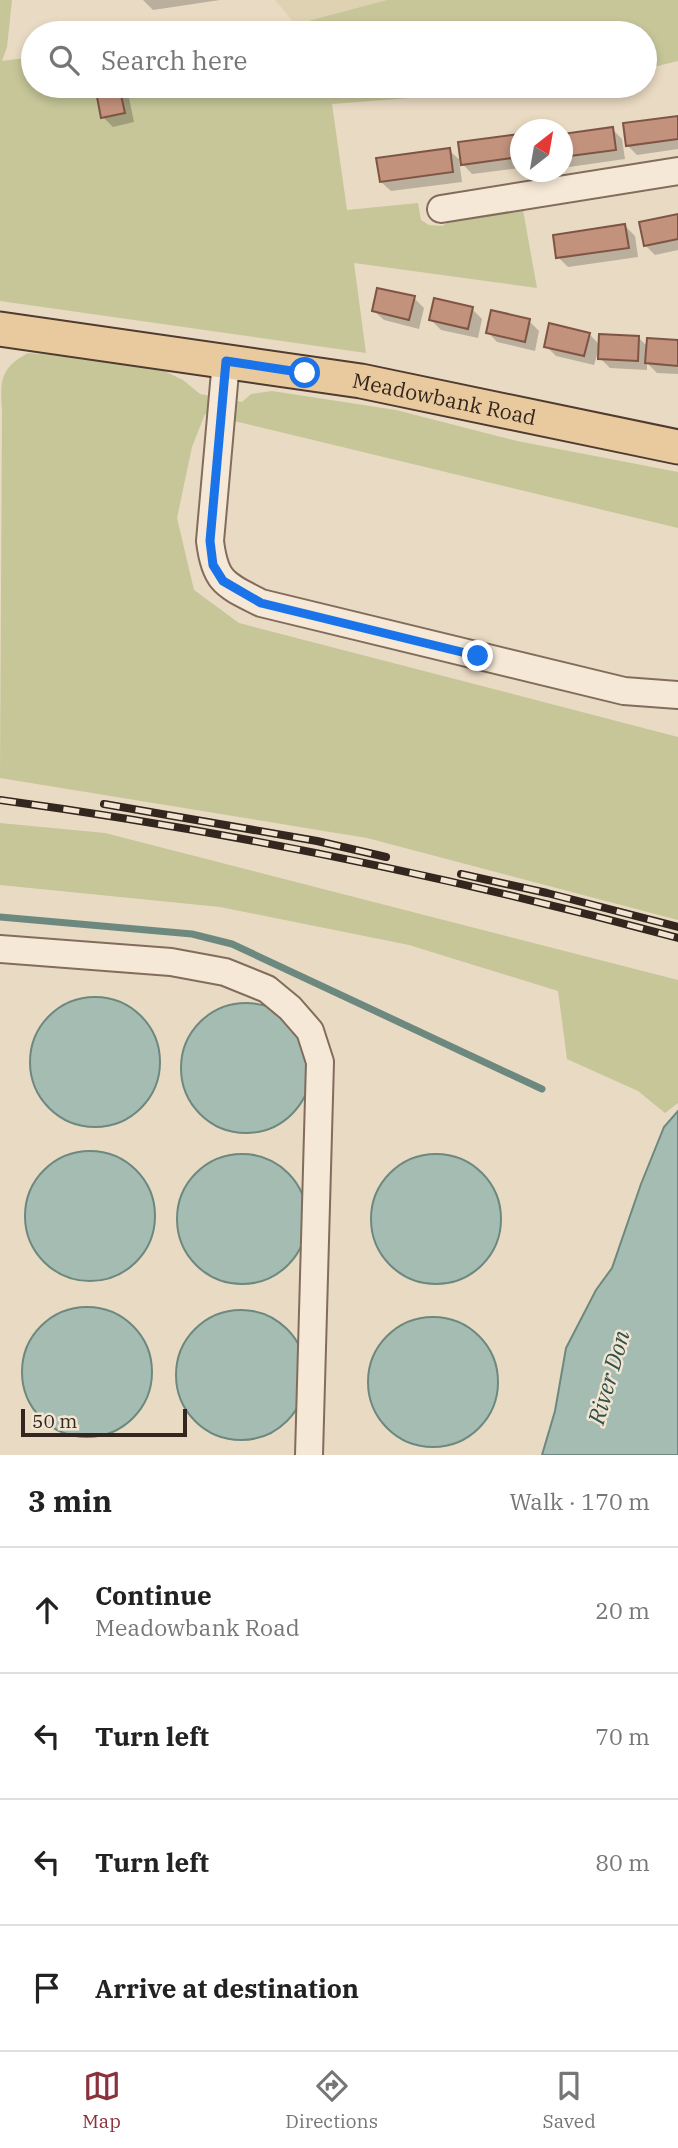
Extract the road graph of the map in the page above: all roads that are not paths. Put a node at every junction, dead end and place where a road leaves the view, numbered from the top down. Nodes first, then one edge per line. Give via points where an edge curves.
1 (678, 171) edge
2 (441, 209) dead end
3 (0, 328) edge
4 (226, 361) junction
5 (678, 447) edge
6 (678, 695) edge
7 (0, 949) edge
8 (0, 965) edge
9 (309, 1455) edge

1 - 2 street
3 - 4 main road, Meadowbank Road
4 - 5 main road, Meadowbank Road via 361,381
4 - 6 street via 210,541 213,565 223,581 261,603 624,691
7 - 8 street
7 - 9 street via 171,962 226,972 267,989 310,1031 320,1062

